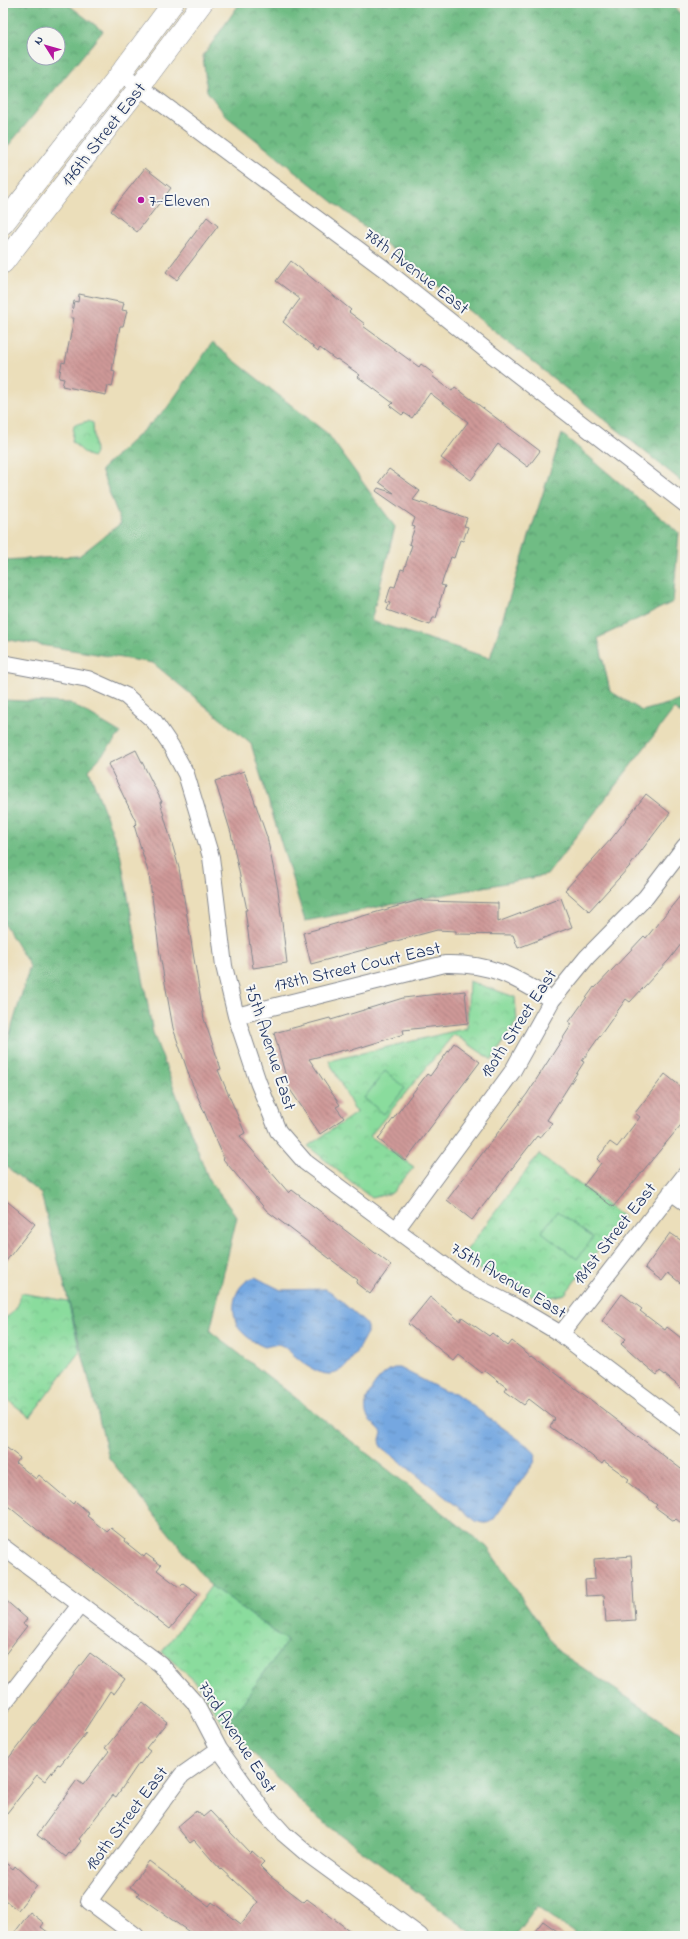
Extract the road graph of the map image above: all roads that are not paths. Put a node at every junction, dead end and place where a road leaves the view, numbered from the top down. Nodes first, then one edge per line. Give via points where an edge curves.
1 (173, 3) edge
2 (202, 3) edge
3 (121, 73) junction
4 (140, 86) junction
5 (3, 224) edge
6 (3, 263) edge
7 (685, 504) edge
8 (3, 664) edge
9 (685, 846) edge
10 (552, 1000) junction
11 (236, 1016) junction
12 (685, 1175) edge
13 (671, 1192) junction
14 (685, 1202) edge
15 (396, 1230) junction
16 (561, 1334) junction
17 (685, 1428) edge
18 (3, 1547) edge
19 (80, 1605) junction
20 (3, 1704) edge
21 (219, 1749) junction
22 (136, 1936) edge
23 (420, 1936) edge

1 - 3 main road, 176th Street East
2 - 4 main road, 176th Street East
3 - 4 street, 78th Avenue East
3 - 5 main road, 176th Street East
4 - 6 main road, 176th Street East
4 - 7 street, 78th Avenue East via 378,265
8 - 11 street, 75th Avenue East via 88,679 126,696 154,721 171,746 186,774 211,857 224,966
9 - 10 street, 180th Street East via 646,897 587,957
10 - 11 street, 178th Street Court East via 520,980 496,970 469,964 445,964
10 - 15 street, 180th Street East via 512,1072
11 - 15 street, 75th Avenue East via 278,1131 305,1162
12 - 13 street, 181st Street East
13 - 14 street
13 - 16 street, 181st Street East
15 - 16 street, 75th Avenue East via 468,1283
16 - 17 street, 75th Avenue East
18 - 19 street, 73rd Avenue East
19 - 20 street
19 - 21 street, 73rd Avenue East via 160,1664 179,1683 196,1703
21 - 22 street, 180th Street East via 182,1775 89,1901
21 - 23 street, 73rd Avenue East via 264,1812 284,1834

